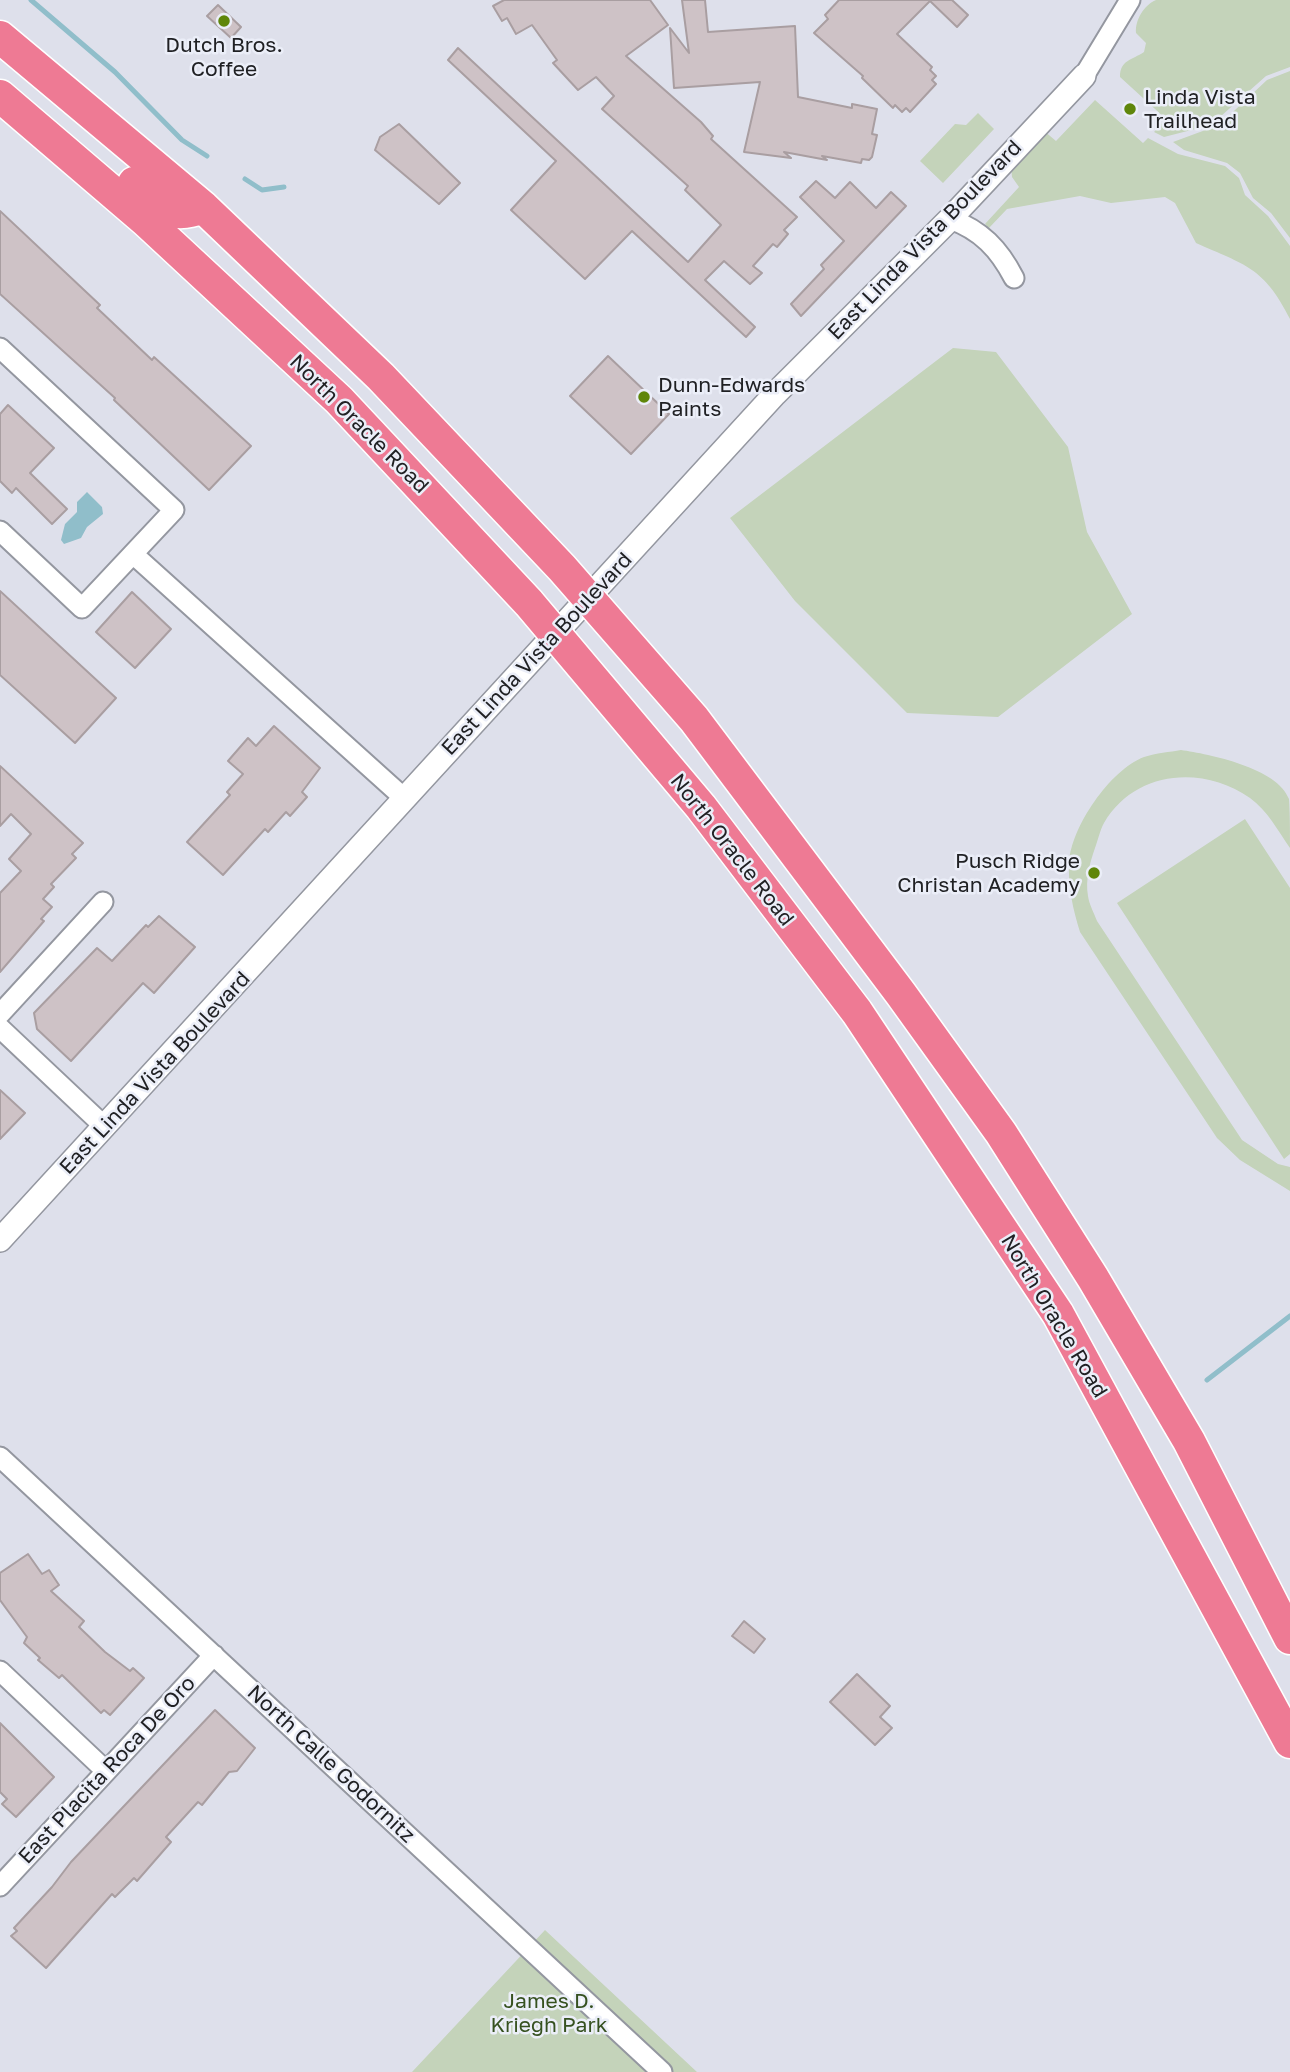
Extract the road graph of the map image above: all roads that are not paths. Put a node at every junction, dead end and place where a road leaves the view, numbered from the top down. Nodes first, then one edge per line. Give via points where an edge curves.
1 (1130, 0) edge
2 (0, 37) edge
3 (1084, 76) joint
4 (11, 106) edge
5 (203, 207) junction
6 (950, 219) junction
7 (1014, 278) dead end
8 (0, 348) edge
9 (0, 531) edge
10 (133, 554) junction
11 (590, 598) junction
12 (557, 635) junction
13 (404, 797) junction
14 (103, 902) dead end
15 (0, 1014) edge
16 (0, 1028) edge
17 (105, 1127) junction
18 (0, 1240) edge
19 (0, 1457) edge
20 (1290, 1638) edge
21 (214, 1655) junction
22 (0, 1671) edge
23 (1290, 1742) edge
24 (106, 1771) junction
25 (0, 1886) edge
26 (662, 2072) edge

1 - 3 street
2 - 5 highway
3 - 6 street, East Linda Vista Boulevard
4 - 5 highway via 53,114 171,212 184,215
4 - 12 highway, North Oracle Road via 145,220 340,400
5 - 11 highway via 381,377
6 - 7 street via 972,227 993,246
6 - 11 street, East Linda Vista Boulevard via 775,394
8 - 10 street via 174,510
9 - 10 street via 82,608
10 - 13 street
11 - 12 street, East Linda Vista Boulevard
11 - 20 highway via 694,719 1001,1133 1189,1441
12 - 13 street, East Linda Vista Boulevard
12 - 23 highway, North Oracle Road via 701,807 808,947 967,1174 1058,1314
13 - 17 street, East Linda Vista Boulevard
14 - 15 street
16 - 17 street
17 - 18 street, East Linda Vista Boulevard
19 - 21 street, North Calle Godornitz
21 - 24 street, East Placita Roca De Oro
21 - 26 street, North Calle Godornitz
22 - 24 street
24 - 25 street, East Placita Roca De Oro

